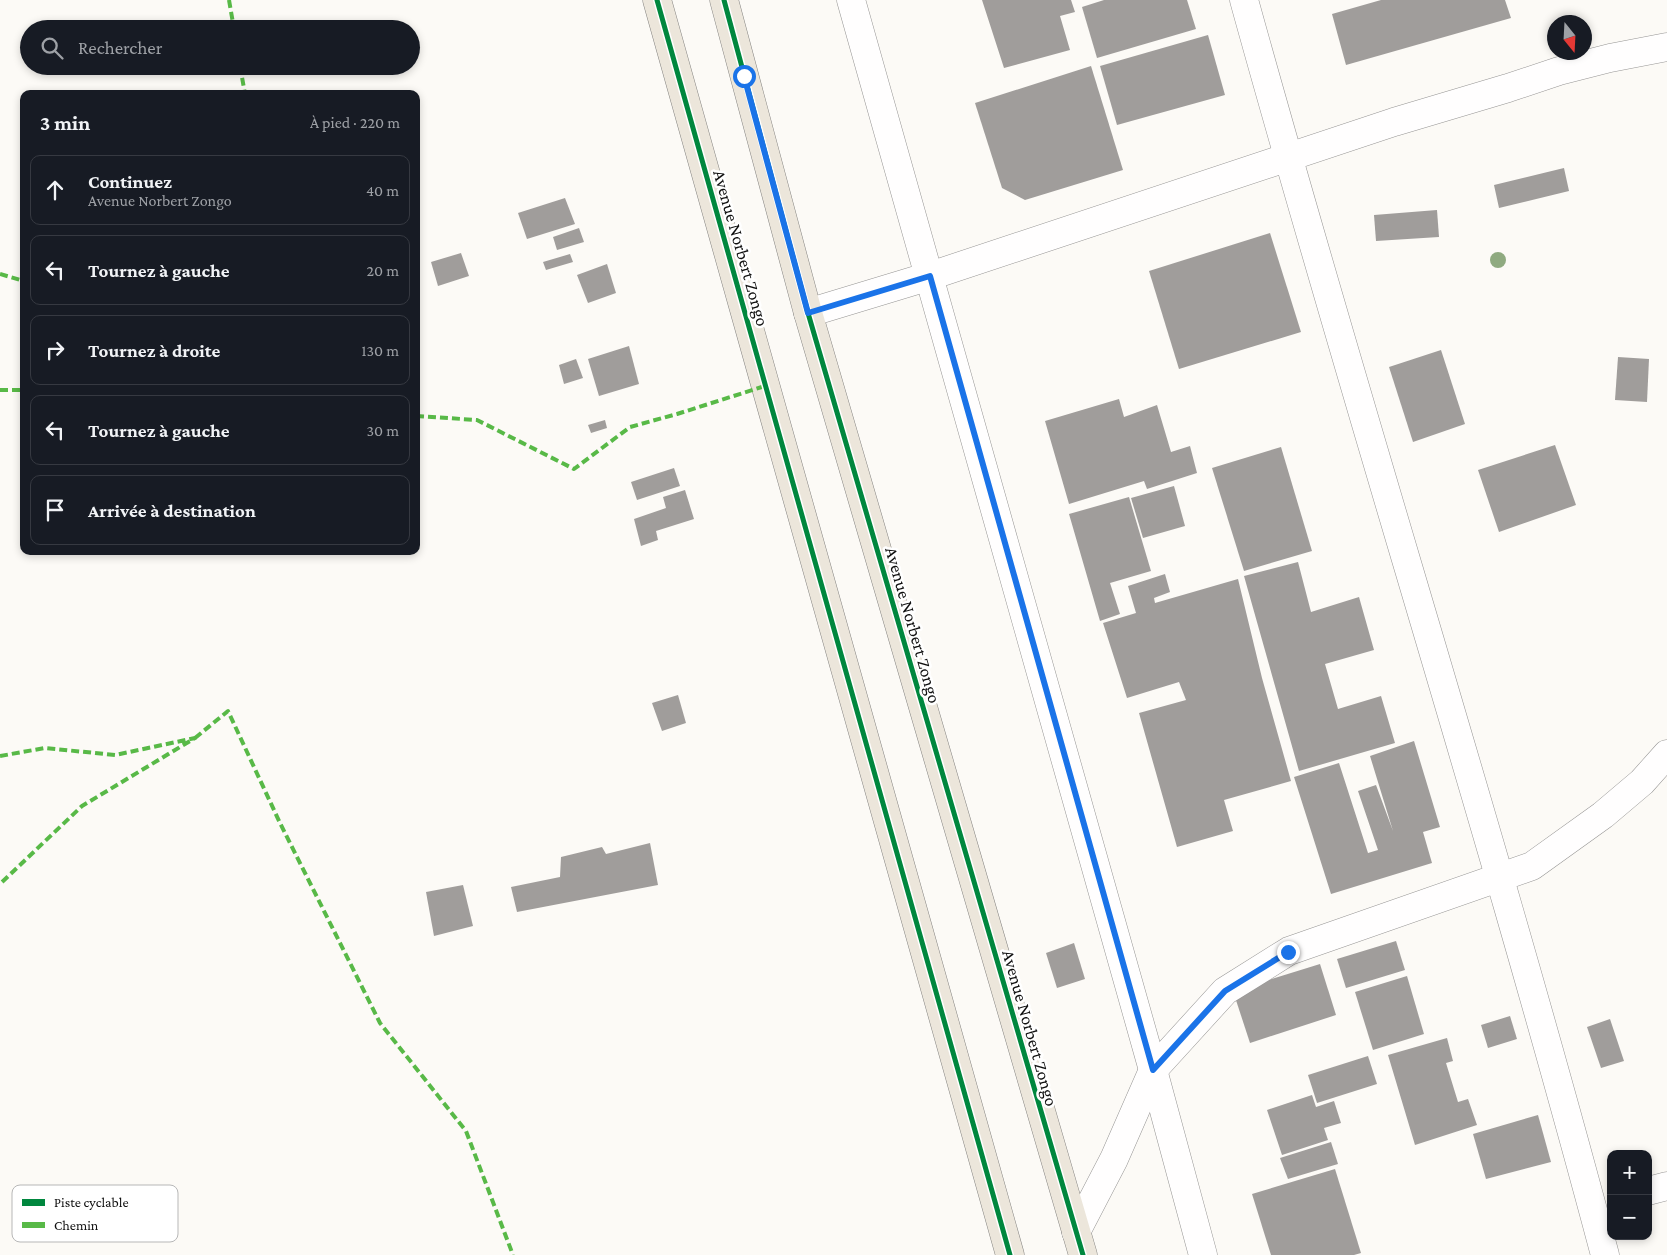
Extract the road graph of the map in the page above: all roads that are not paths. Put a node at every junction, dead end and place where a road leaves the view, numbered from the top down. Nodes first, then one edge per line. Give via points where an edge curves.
1 (657, 0) edge
2 (724, 0) edge
3 (851, 0) edge
4 (1244, 0) edge
5 (1667, 47) edge
6 (1287, 157) junction
7 (930, 276) junction
8 (808, 313) junction
9 (1667, 754) edge
10 (1499, 877) junction
11 (1153, 1070) junction
12 (1667, 1186) edge
13 (1652, 1190) edge
14 (1602, 1204) edge
15 (1079, 1244) edge
16 (1010, 1255) edge
17 (1203, 1255) edge
18 (1605, 1255) edge

1 - 16 main road, Avenue Norbert Zongo
2 - 8 main road, Avenue Norbert Zongo
3 - 7 street
4 - 6 street
5 - 6 street via 1558,71
6 - 7 street
6 - 10 street
7 - 8 street
7 - 11 street
8 - 15 main road, Avenue Norbert Zongo
9 - 10 street via 1642,782 1603,815 1532,866
10 - 11 street via 1288,952 1225,991
10 - 14 street
11 - 15 street
11 - 17 street
12 - 13 street
14 - 18 street

